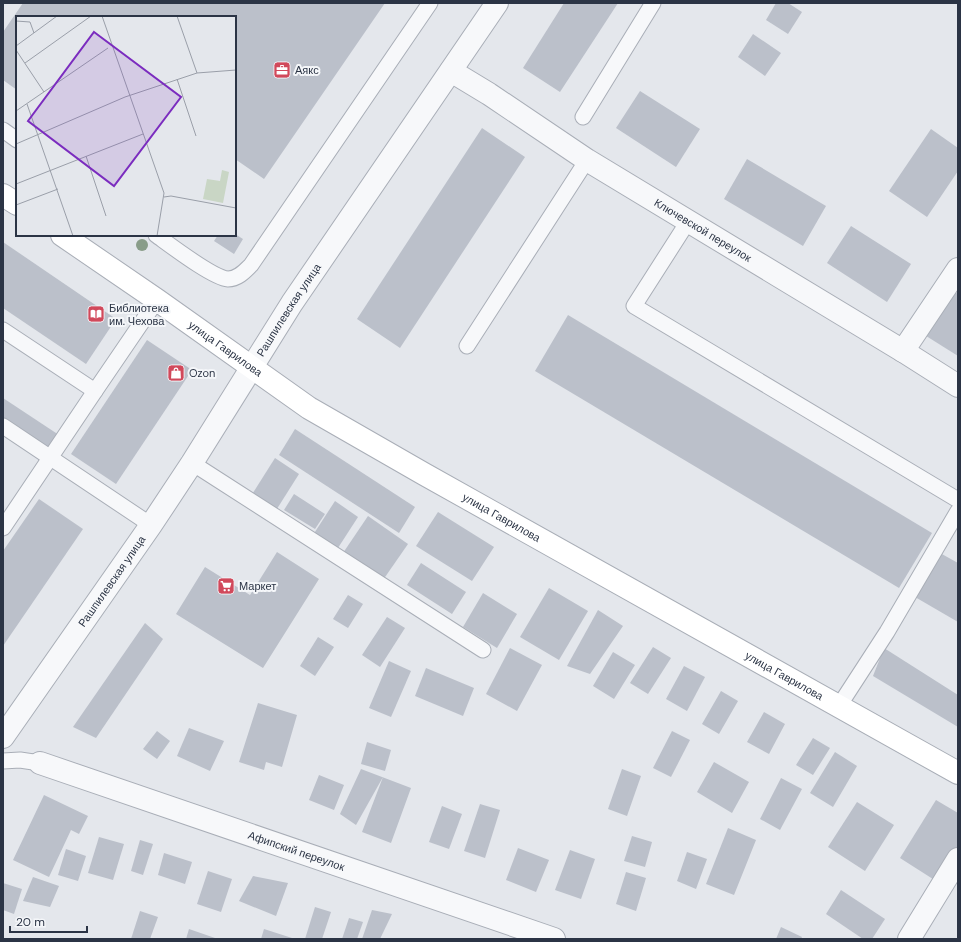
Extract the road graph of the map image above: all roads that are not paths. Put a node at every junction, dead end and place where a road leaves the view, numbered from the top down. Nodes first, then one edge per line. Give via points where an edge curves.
1 (430, 3) edge
2 (497, 3) edge
3 (653, 3) edge
4 (451, 71) junction
5 (583, 117) dead end
6 (3, 130) edge
7 (16, 139) edge
8 (587, 160) junction
9 (3, 195) edge
10 (16, 203) edge
11 (689, 220) junction
12 (63, 236) edge
13 (157, 236) edge
14 (958, 269) edge
15 (157, 300) junction
16 (3, 330) edge
17 (467, 346) dead end
18 (903, 351) junction
19 (252, 368) junction
20 (958, 386) edge
21 (95, 391) junction
22 (3, 426) edge
23 (50, 458) junction
24 (192, 464) junction
25 (958, 500) edge
26 (958, 511) edge
27 (151, 525) junction
28 (3, 528) edge
29 (483, 650) dead end
30 (838, 706) junction
31 (3, 737) edge
32 (3, 761) edge
33 (40, 762) joint
34 (958, 773) edge
35 (958, 859) edge
36 (554, 939) edge
37 (910, 939) edge

1 - 13 lane via 251,265 241,275 228,279 212,274
2 - 4 street, Рашпилевская улица
3 - 5 lane
4 - 8 street, Ключевской переулок
4 - 19 street, Рашпилевская улица via 292,303
6 - 7 lane
8 - 11 street, Ключевской переулок
8 - 17 lane
9 - 10 main road
11 - 18 street, Ключевской переулок
11 - 25 lane via 634,306
12 - 15 main road, улица Гаврилова
14 - 18 street
15 - 19 main road, улица Гаврилова
15 - 21 lane
16 - 21 lane
18 - 20 street, Ключевской переулок
19 - 24 street, Рашпилевская улица
19 - 30 main road, улица Гаврилова via 316,412
21 - 23 lane
22 - 23 lane
23 - 27 lane
23 - 28 lane
24 - 27 street, Рашпилевская улица
24 - 29 lane
26 - 30 lane via 887,632
27 - 31 street, Рашпилевская улица
30 - 34 main road, улица Гаврилова
32 - 33 lane
33 - 36 street, Афипский переулок
35 - 37 street

